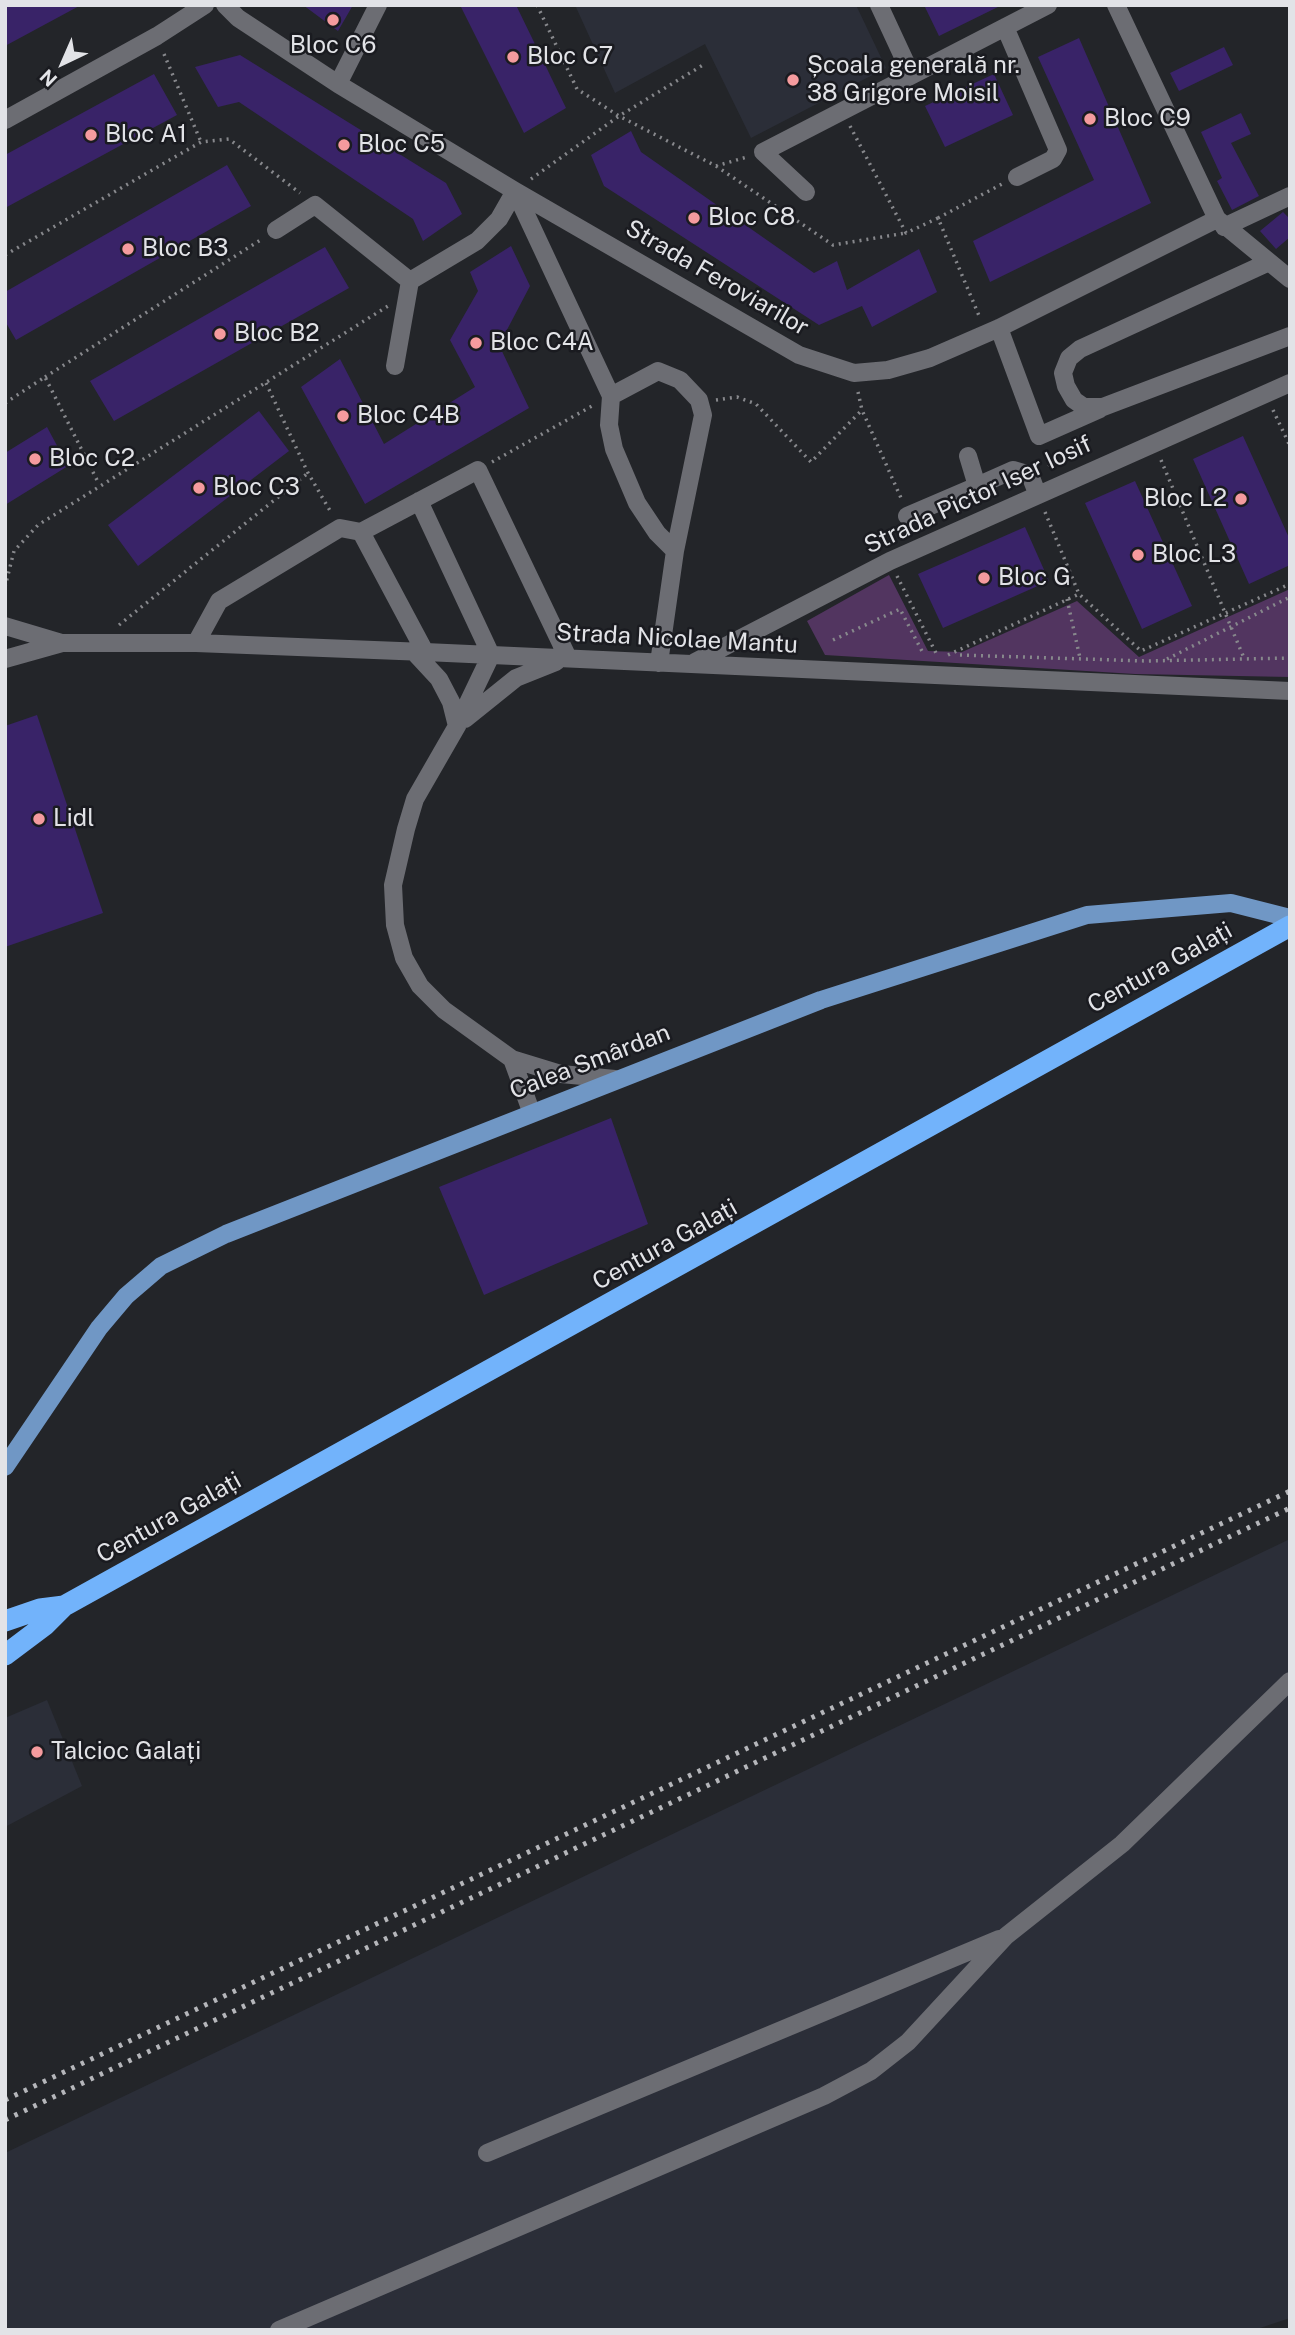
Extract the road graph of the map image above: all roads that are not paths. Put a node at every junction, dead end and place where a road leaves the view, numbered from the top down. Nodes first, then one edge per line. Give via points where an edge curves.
1 (205, 5) edge
2 (225, 5) edge
3 (378, 5) edge
4 (879, 5) edge
5 (1048, 5) edge
6 (1116, 5) edge
7 (1005, 27) junction
8 (911, 74) junction
9 (338, 84) junction
10 (5, 120) edge
11 (1017, 177) road end
12 (515, 191) junction
13 (806, 192) dead end
14 (1290, 196) edge
15 (1220, 223) junction
16 (276, 230) road end
17 (1269, 262) junction
18 (1290, 279) edge
19 (408, 288) junction
20 (993, 330) junction
21 (1290, 336) edge
22 (395, 366) dead end
23 (1290, 383) edge
24 (611, 396) junction
25 (1103, 407) junction
26 (968, 456) dead end
27 (977, 486) junction
28 (1037, 494) junction
29 (419, 501) junction
30 (906, 516) road end
31 (361, 532) junction
32 (675, 551) junction
33 (5, 626) edge
34 (62, 643) junction
35 (196, 643) junction
36 (419, 652) junction
37 (491, 655) junction
38 (5, 659) edge
39 (568, 659) junction
40 (659, 663) junction
41 (692, 664) junction
42 (1290, 691) edge
43 (457, 726) junction
44 (1290, 918) edge
45 (1290, 926) edge
46 (512, 1059) junction
47 (615, 1079) junction
48 (531, 1111) junction
49 (7, 1463) edge
50 (64, 1606) junction
51 (5, 1621) edge
52 (5, 1655) edge
53 (1290, 1681) edge
54 (1006, 1936) junction
55 (487, 2153) dead end
56 (279, 2330) edge

1 - 10 street
2 - 9 street, Strada Feroviarilor
3 - 9 street
4 - 8 street
5 - 7 street
6 - 15 street
7 - 8 street
7 - 11 street via 1058,150 1053,159
8 - 13 street via 763,152
9 - 12 street, Strada Feroviarilor
12 - 19 street via 499,219 477,241
12 - 20 street, Strada Feroviarilor via 799,355 853,373 888,370 930,358
12 - 24 street
14 - 15 street, Strada Feroviarilor
15 - 17 street
15 - 20 street, Strada Feroviarilor
16 - 19 street via 315,205
17 - 18 street
17 - 25 street via 1069,358 1063,373 1074,400 1084,407
19 - 22 street
20 - 25 street via 1039,436
21 - 25 street
23 - 28 street, Strada Pictor Iser Iosif
24 - 32 street via 609,425 614,449 638,503
24 - 32 street via 658,372 680,380 699,400 703,415
26 - 27 street
27 - 28 street via 1013,470 1030,475
27 - 30 street
28 - 41 street, Strada Pictor Iser Iosif via 890,561
29 - 31 street
29 - 37 street
29 - 39 street via 478,470
31 - 35 street via 340,528 219,601
31 - 36 street
32 - 40 street
33 - 34 street, Strada Nicolae Mantu
34 - 35 street, Strada Nicolae Mantu
34 - 38 street, Strada Nicolae Mantu
35 - 36 street, Strada Nicolae Mantu
36 - 37 street, Strada Nicolae Mantu
36 - 43 street via 451,702
37 - 39 street, Strada Nicolae Mantu
37 - 43 street
39 - 40 street, Strada Nicolae Mantu
39 - 43 street via 516,678
40 - 41 street, Strada Nicolae Mantu
41 - 42 street, Strada Nicolae Mantu
43 - 46 street via 415,799 405,829 393,884 394,925 404,958 420,986 444,1010
44 - 47 main road, Calea Smârdan via 1231,903 1087,915 821,1000
45 - 50 highway, Centura Galați
46 - 47 street via 561,1074
46 - 48 street
47 - 48 main road, Calea Smârdan
48 - 49 main road, Calea Smârdan via 226,1234 161,1266 99,1328
50 - 51 highway, Centura Galați
50 - 52 highway, Centura Galați
53 - 54 street via 1122,1844
54 - 55 street
54 - 56 street via 908,2042 848,2084

